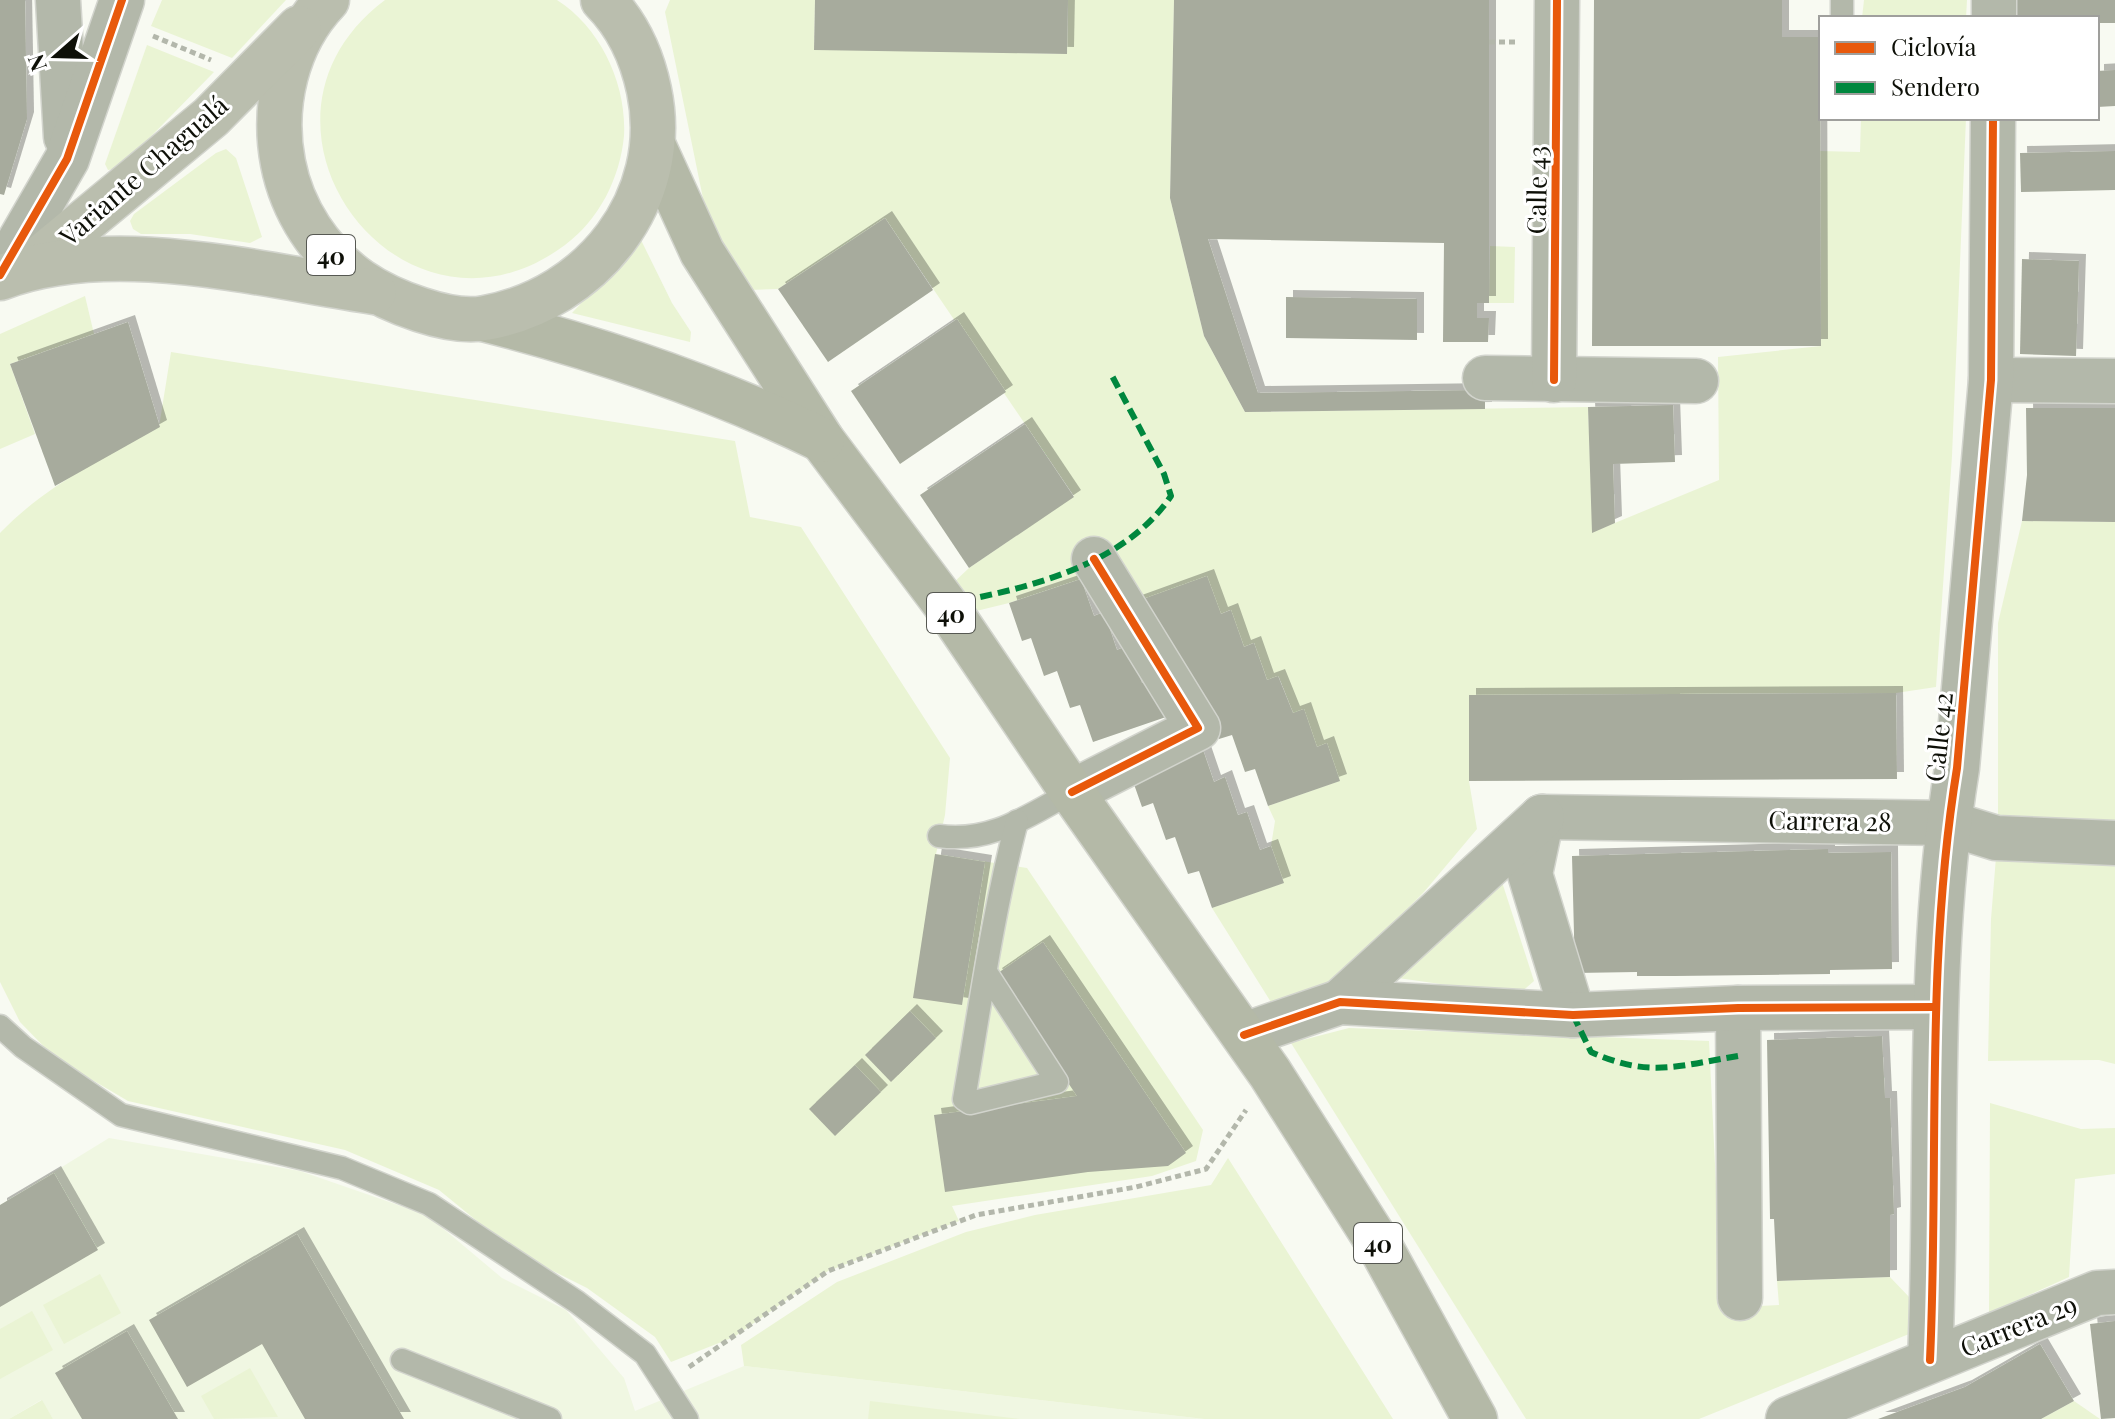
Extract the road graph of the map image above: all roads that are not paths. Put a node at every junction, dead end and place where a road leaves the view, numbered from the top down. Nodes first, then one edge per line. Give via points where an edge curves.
1 (58, 0) edge
2 (603, 0) edge
3 (1557, 0) edge
4 (324, 3) edge
5 (119, 10) edge
6 (630, 19) edge
7 (1993, 120) edge
8 (654, 147) junction
9 (67, 159) junction
10 (11, 273) edge
11 (376, 292) junction
12 (483, 319) junction
13 (1485, 378) dead end
14 (1554, 380) junction
15 (1991, 380) junction
16 (1696, 381) dead end
17 (2115, 381) edge
18 (822, 440) junction
19 (1094, 559) dead end
20 (1072, 792) junction
21 (1542, 817) junction
22 (1017, 821) junction
23 (1948, 823) junction
24 (939, 836) dead end
25 (2115, 843) edge
26 (986, 972) junction
27 (1340, 1002) junction
28 (1935, 1007) junction
29 (1738, 1008) junction
30 (1573, 1015) junction
31 (0, 1026) edge
32 (1244, 1035) junction
33 (2115, 1292) edge
34 (1740, 1298) dead end
35 (402, 1360) dead end
36 (1930, 1360) junction
37 (550, 1419) edge
38 (687, 1419) edge
39 (1475, 1419) edge
40 (1788, 1419) edge

1 - 9 street
2 - 6 highway, 40
3 - 14 street, Calle 43
4 - 10 highway, Variante Chagualá / 40 via 211,117
4 - 11 highway, 40 via 301,36 287,71 279,107 284,168 300,214 321,245
5 - 9 street
6 - 8 highway, 40 via 653,110
7 - 15 street, Calle 42
8 - 12 highway, 40 via 646,183 610,248 553,294
8 - 18 main road, 40 via 702,252
9 - 10 street
10 - 11 highway, Variante Chagualá / 40 via 95,259 198,264
11 - 12 highway, 40 via 410,307
12 - 18 main road, 40 via 662,370
13 - 14 street
14 - 16 street
15 - 17 street
15 - 23 street, Calle 42
18 - 20 main road, 40 via 945,604
19 - 20 street via 1198,728
20 - 22 lane
20 - 32 main road, 40
21 - 23 street, Carrera 28
21 - 27 street
21 - 30 street via 1530,874
22 - 24 lane via 967,840
22 - 26 lane
23 - 25 street, Carrera 28 via 1996,838
23 - 28 street, Calle 42
26 - 26 lane via 964,1099 970,1103 1057,1082
27 - 30 street
27 - 32 street
28 - 29 street
28 - 36 street, Calle 42
29 - 30 street
29 - 34 street
31 - 38 lane via 121,1115 342,1168 429,1204 645,1354
32 - 39 main road, 40 via 1381,1248
33 - 36 street, Carrera 29 via 2097,1293
35 - 37 lane
36 - 40 street, Carrera 29

